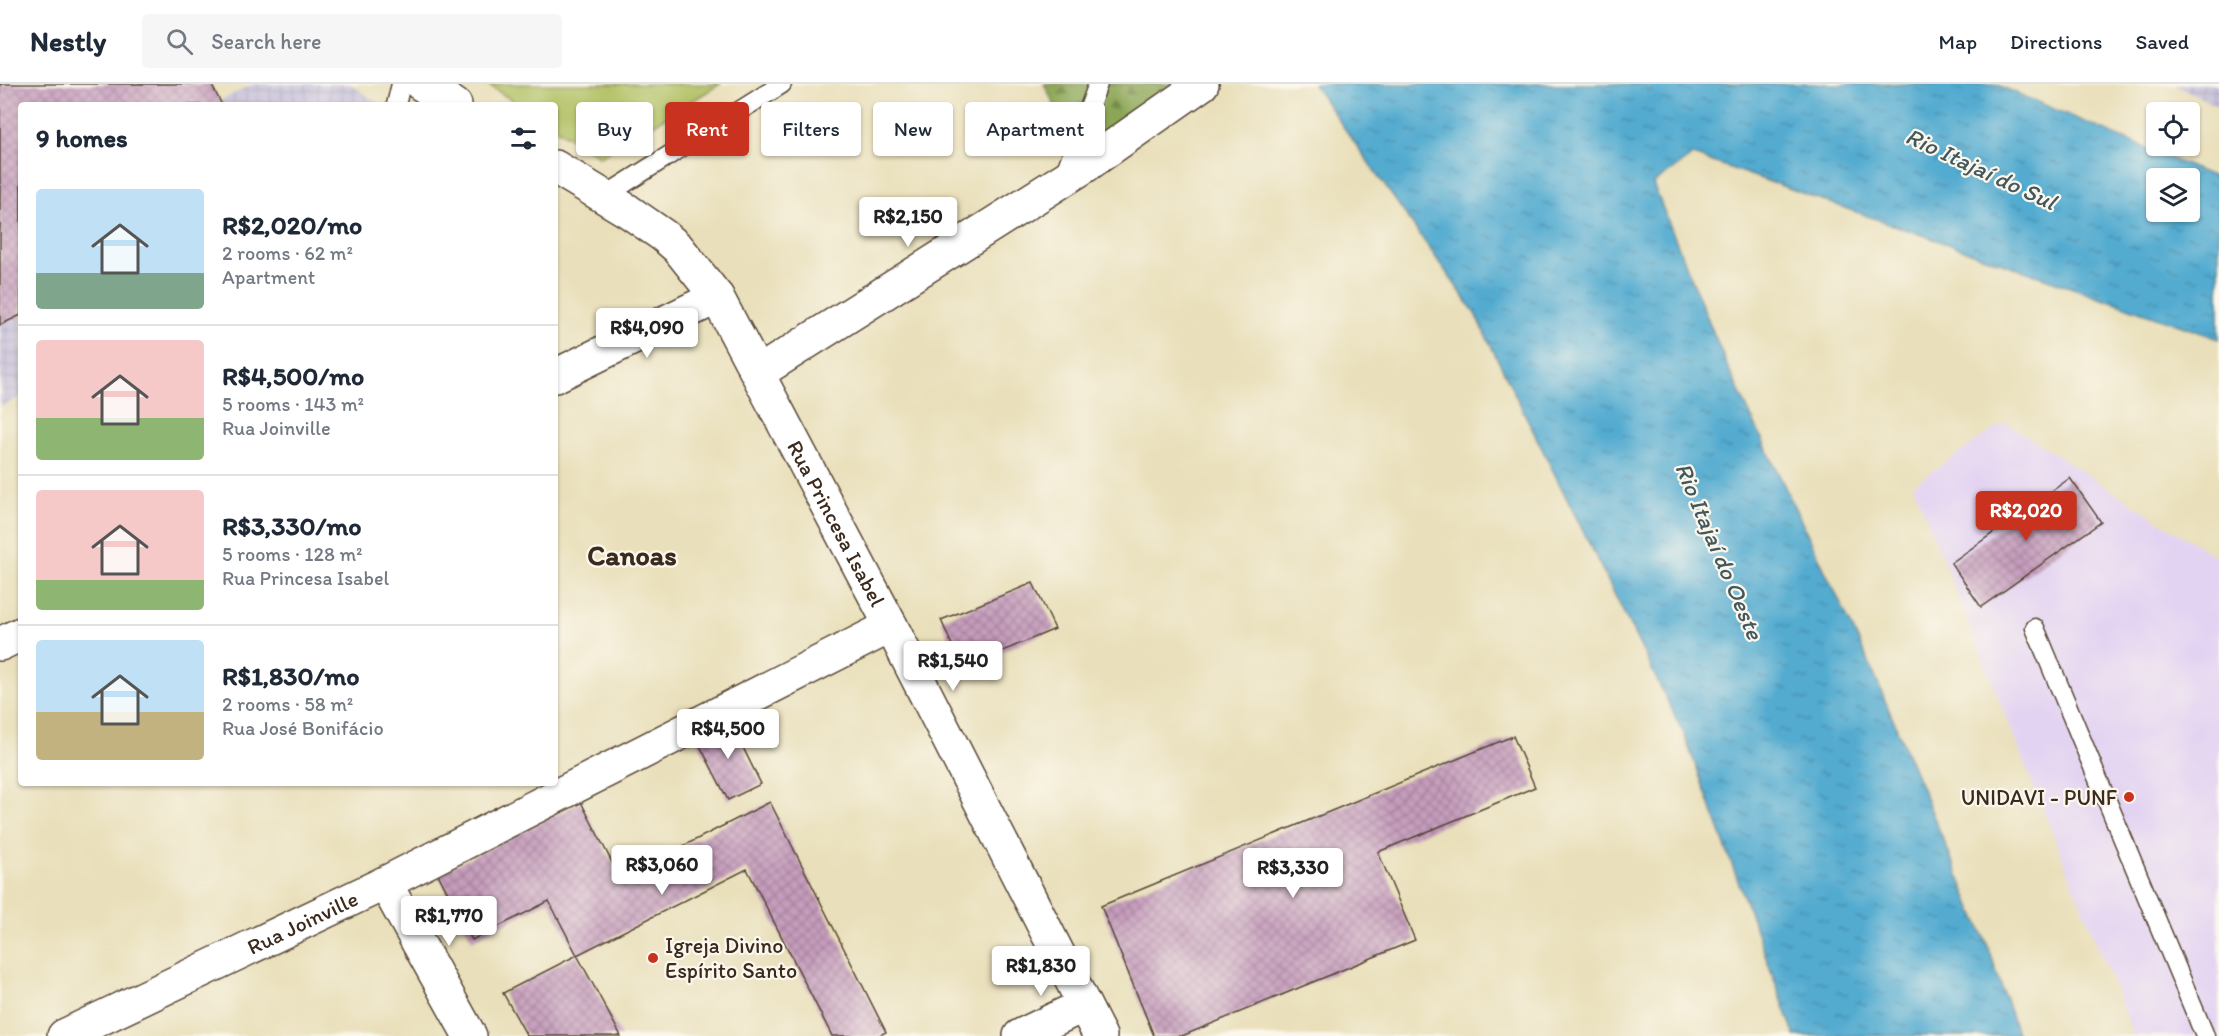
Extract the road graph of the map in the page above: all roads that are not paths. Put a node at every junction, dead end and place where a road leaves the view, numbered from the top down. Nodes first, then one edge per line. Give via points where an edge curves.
1 (401, 84) edge
2 (421, 84) edge
3 (782, 84) edge
4 (1098, 84) edge
5 (1202, 84) edge
6 (397, 102) edge
7 (450, 102) edge
8 (558, 169) edge
9 (1074, 173) junction
10 (603, 197) junction
11 (717, 297) junction
12 (758, 373) junction
13 (558, 375) edge
14 (891, 626) junction
15 (2035, 628) dead end
16 (18, 635) edge
17 (0, 644) edge
18 (385, 884) junction
19 (1084, 1005) junction
20 (64, 1036) edge
21 (470, 1036) edge
22 (1020, 1036) edge
23 (1100, 1036) edge
24 (2205, 1036) edge

1 - 6 lane
2 - 7 street
3 - 10 lane
4 - 9 lane
5 - 9 street
8 - 10 street, Rua Princesa Isabel
9 - 12 street
10 - 11 street, Rua Princesa Isabel via 678,248
11 - 12 street, Rua Princesa Isabel
11 - 13 street
12 - 14 street, Rua Princesa Isabel
14 - 18 street, Rua Joinville
14 - 19 street, Rua Princesa Isabel
15 - 24 lane
16 - 17 street
18 - 20 street, Rua Joinville
18 - 21 street
19 - 22 street
19 - 23 street, Rua Princesa Isabel

